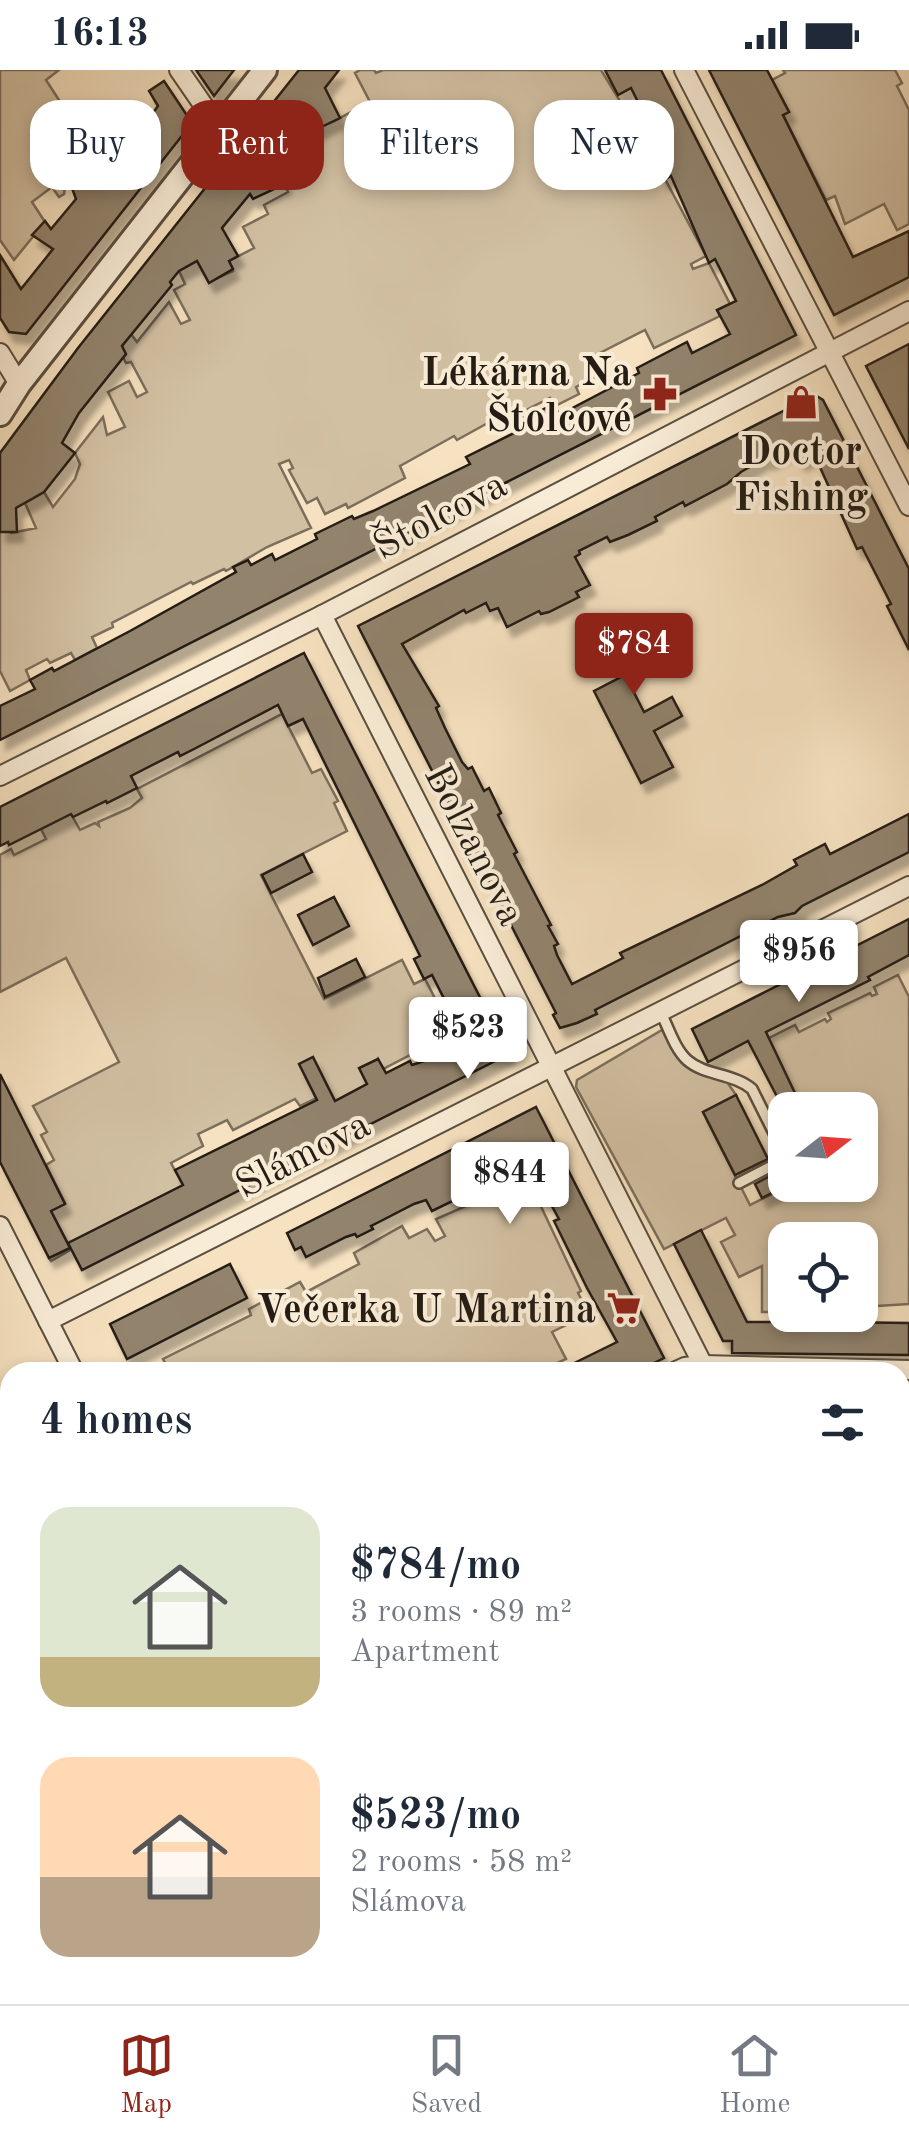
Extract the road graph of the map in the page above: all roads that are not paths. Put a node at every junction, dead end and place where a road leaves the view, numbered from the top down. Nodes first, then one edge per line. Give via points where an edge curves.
1 (179, 70) edge
2 (265, 70) edge
3 (684, 70) edge
4 (200, 100) edge
5 (241, 100) edge
6 (181, 177) edge
7 (909, 311) edge
8 (830, 350) junction
9 (0, 353) edge
10 (19, 384) junction
11 (0, 414) edge
12 (909, 506) edge
13 (322, 615) junction
14 (0, 776) edge
15 (909, 886) edge
16 (660, 1011) junction
17 (549, 1067) junction
18 (768, 1122) edge
19 (768, 1167) edge
20 (739, 1183) dead end
21 (0, 1226) edge
22 (48, 1321) junction
23 (69, 1362) edge
24 (699, 1362) edge

1 - 4 street
2 - 5 street
3 - 8 street
6 - 10 street
7 - 8 street, Štolcova
8 - 12 street
8 - 13 street, Štolcova
9 - 10 street
10 - 11 street
13 - 14 street, Štolcova
13 - 17 street, Bolzanova
15 - 16 street, Slámova
16 - 17 street, Slámova
16 - 18 lane via 686,1059 743,1082
17 - 22 street, Slámova
17 - 24 street, Bolzanova
19 - 20 lane
21 - 22 street
22 - 23 street

